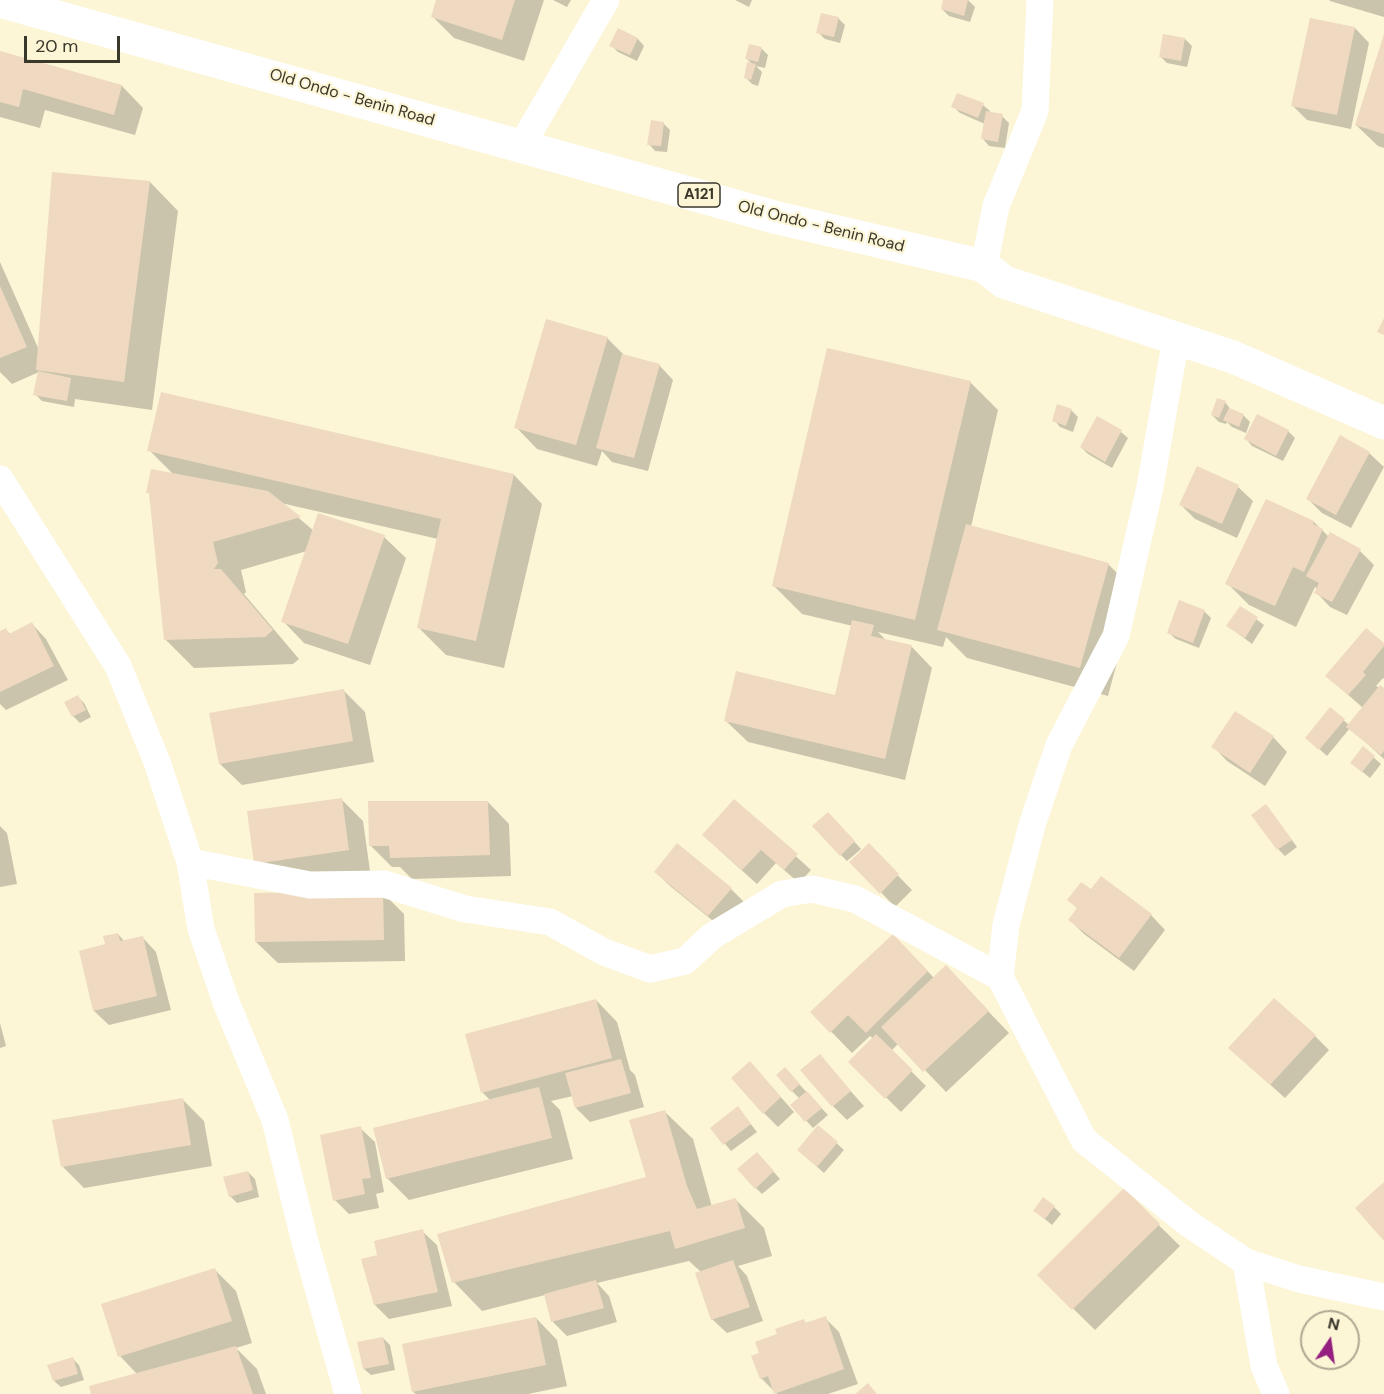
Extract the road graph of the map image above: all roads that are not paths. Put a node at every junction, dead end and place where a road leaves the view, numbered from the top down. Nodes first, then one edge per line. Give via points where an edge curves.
1 (606, 0) edge
2 (1040, 0) edge
3 (0, 1) edge
4 (522, 145) junction
5 (984, 266) junction
6 (1176, 339) junction
7 (1384, 423) edge
8 (1, 483) edge
9 (190, 862) junction
10 (1000, 977) junction
11 (1246, 1262) junction
12 (1384, 1298) edge
13 (348, 1394) edge
14 (1276, 1394) edge

1 - 4 street
2 - 5 street via 1035,111 996,206
3 - 4 main road, Old Ondo - Benin Road / A121
4 - 5 main road, Old Ondo - Benin Road / A121 via 778,218
5 - 6 main road, Old Ondo - Benin Road / A121 via 1004,282
6 - 7 main road, Old Ondo - Benin Road / A121 via 1233,357
6 - 10 street via 1150,487 1116,636 1059,745 1032,825 1006,925
8 - 9 street via 118,666 157,762
9 - 10 street via 310,885 384,884 465,909 550,922 604,952 650,969 686,961 712,936 782,894 812,889 855,899
9 - 13 street via 201,929 226,1002 275,1120
10 - 11 street via 1084,1140 1189,1224
11 - 12 street via 1299,1279
11 - 14 street via 1264,1366

